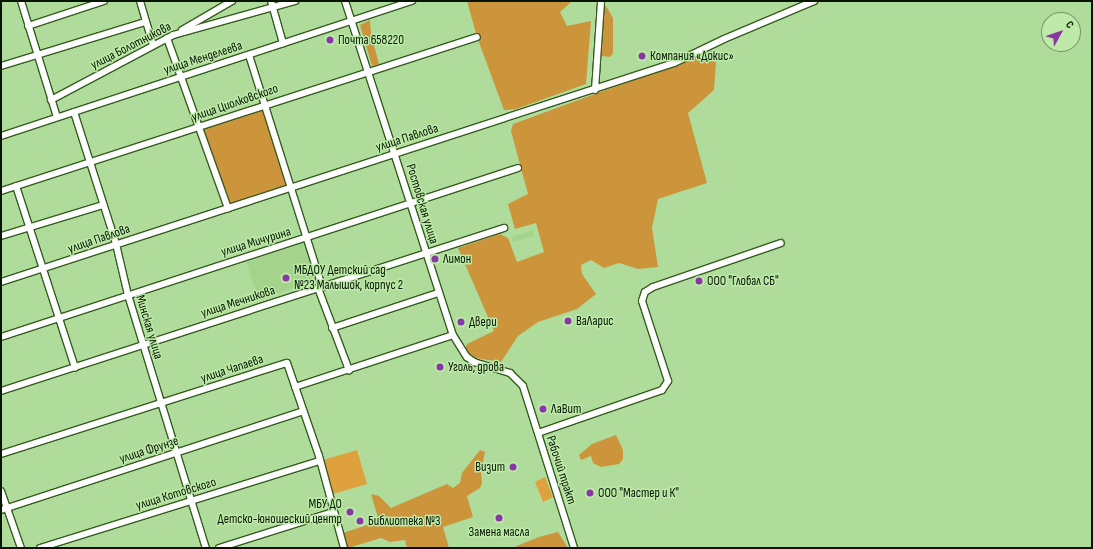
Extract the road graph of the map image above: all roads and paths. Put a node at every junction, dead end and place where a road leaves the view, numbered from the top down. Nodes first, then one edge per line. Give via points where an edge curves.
1 (21, 1) edge
2 (104, 1) edge
3 (140, 1) edge
4 (232, 1) edge
5 (271, 1) edge
6 (295, 1) edge
7 (345, 1) edge
8 (412, 1) edge
9 (601, 1) edge
10 (814, 1) edge
11 (273, 8) junction
12 (352, 21) junction
13 (145, 22) junction
14 (28, 26) junction
15 (170, 37) junction
16 (477, 38) dead end
17 (283, 43) junction
18 (153, 45) junction
19 (36, 55) junction
20 (249, 55) junction
21 (1, 66) edge
22 (368, 71) junction
23 (181, 77) junction
24 (596, 90) junction
25 (51, 100) junction
26 (266, 104) junction
27 (74, 112) junction
28 (57, 118) junction
29 (199, 128) junction
30 (1, 136) edge
31 (394, 153) junction
32 (90, 162) junction
33 (518, 168) dead end
34 (16, 186) junction
35 (292, 186) junction
36 (1, 191) edge
37 (409, 203) junction
38 (103, 205) junction
39 (228, 208) junction
40 (29, 227) junction
41 (504, 228) dead end
42 (1, 236) edge
43 (308, 237) junction
44 (781, 243) dead end
45 (116, 244) junction
46 (425, 252) junction
47 (43, 269) junction
48 (1, 282) edge
49 (320, 287) junction
50 (438, 293) junction
51 (128, 295) junction
52 (59, 318) junction
53 (332, 328) junction
54 (453, 335) junction
55 (1, 337) edge
56 (143, 345) junction
57 (75, 368) junction
58 (349, 370) junction
59 (518, 378) joint
60 (295, 387) junction
61 (1, 391) edge
62 (161, 403) junction
63 (304, 411) junction
64 (538, 433) junction
65 (176, 452) junction
66 (1, 454) edge
67 (319, 461) junction
68 (1, 491) edge
69 (191, 501) junction
70 (4, 509) edge
71 (333, 512) junction
72 (21, 548) edge
73 (40, 548) edge
74 (206, 548) edge
75 (219, 548) edge
76 (344, 548) edge
77 (574, 548) edge

1 - 14 street
2 - 14 street
3 - 13 street
4 - 15 street
5 - 11 street
6 - 11 street, улица Болотникова
7 - 12 street, Ростовская улица
8 - 12 street, улица Менделеева
9 - 24 street
10 - 24 street, улица Павлова via 674,63
11 - 15 street, улица Болотникова
11 - 17 street
12 - 17 street, улица Менделеева
12 - 22 street, Ростовская улица
13 - 18 street
13 - 19 street
14 - 19 street
15 - 18 street, улица Болотникова
15 - 23 street
16 - 22 street, улица Циолковского
17 - 20 street, улица Менделеева
18 - 25 street, улица Болотникова
19 - 21 street
19 - 25 street
20 - 23 street, улица Менделеева
20 - 26 street
22 - 26 street, улица Циолковского
22 - 31 street, Ростовская улица
23 - 27 street, улица Менделеева
23 - 29 street
24 - 31 street, улица Павлова
25 - 28 street
26 - 29 street, улица Циолковского
26 - 35 street
27 - 28 street, улица Менделеева
27 - 32 street, Минская улица
28 - 30 street, улица Менделеева
29 - 32 street, улица Циолковского
29 - 39 street
31 - 35 street, улица Павлова
31 - 37 street, Ростовская улица
32 - 34 street, улица Циолковского
32 - 38 street, Минская улица
33 - 37 street, улица Мичурина
34 - 36 street, улица Циолковского
34 - 40 street
35 - 39 street, улица Павлова
35 - 43 street
37 - 43 street, улица Мичурина
37 - 46 street, Ростовская улица
38 - 40 street
38 - 45 street, Минская улица
39 - 45 street, улица Павлова
40 - 42 street
40 - 47 street
41 - 46 street, улица Мечникова
43 - 49 street
43 - 51 street, улица Мичурина
44 - 64 street via 653,286 645,292 642,301 668,381 662,390
45 - 47 street, улица Павлова
45 - 51 street, Минская улица
46 - 49 street, улица Мечникова
46 - 50 street, Ростовская улица
47 - 48 street, улица Павлова
47 - 52 street
49 - 53 street
49 - 56 street, улица Мечникова
50 - 53 street
50 - 54 street, Ростовская улица
51 - 52 street, улица Мичурина
51 - 56 street, Минская улица
52 - 55 street, улица Мичурина
52 - 57 street
53 - 58 street
54 - 58 street
54 - 59 street, Ростовская улица via 461,350 474,362 506,371
56 - 57 street, улица Мечникова
56 - 62 street, Минская улица
57 - 61 street, улица Мечникова
58 - 60 street
59 - 64 street, Рабочий тракт via 526,393
60 - 62 street, улица Чапаева via 287,363
60 - 63 street
62 - 65 street, Минская улица
62 - 66 street, улица Чапаева
63 - 65 street, улица Фрунзе
63 - 67 street
64 - 77 street, Рабочий тракт
65 - 69 street, Минская улица
65 - 70 street, улица Фрунзе
67 - 69 street, улица Котовского
67 - 71 street
68 - 70 street
69 - 73 street, улица Котовского
69 - 74 street, Минская улица
70 - 72 street
71 - 75 street
71 - 76 street

